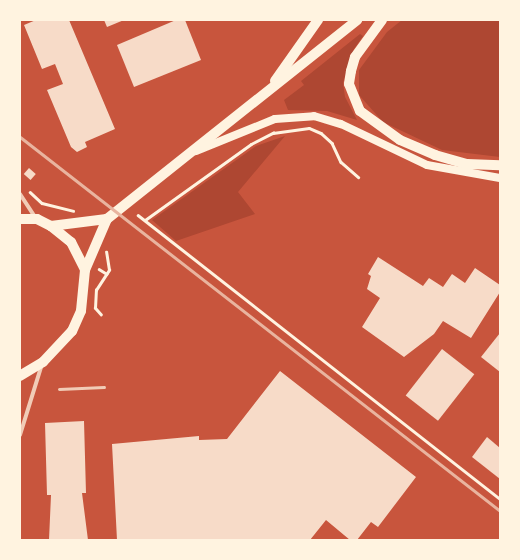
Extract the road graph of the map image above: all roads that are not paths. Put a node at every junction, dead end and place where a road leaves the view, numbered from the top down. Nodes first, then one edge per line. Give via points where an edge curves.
1 (318, 20) edge
2 (357, 20) edge
3 (382, 20) edge
4 (268, 91) junction
5 (193, 152) junction
6 (500, 165) edge
7 (500, 178) edge
8 (20, 194) edge
9 (20, 219) edge
10 (36, 219) junction
11 (107, 219) junction
12 (52, 226) junction
13 (85, 270) junction
14 (43, 362) junction
15 (20, 376) edge
16 (104, 387) dead end
17 (59, 388) dead end
18 (20, 428) edge
19 (20, 436) edge

1 - 4 main road
2 - 4 main road
3 - 6 main road via 355,57 351,71 349,84 360,111 400,140 435,155 467,164
4 - 5 main road
5 - 7 main road via 275,119 314,116 341,124 427,165
5 - 11 main road
8 - 10 street
9 - 10 main road
10 - 12 main road
11 - 12 main road
11 - 13 main road
12 - 13 main road via 71,242
13 - 14 main road via 81,311 72,330
14 - 15 main road
14 - 18 street
16 - 17 lane
18 - 19 street

